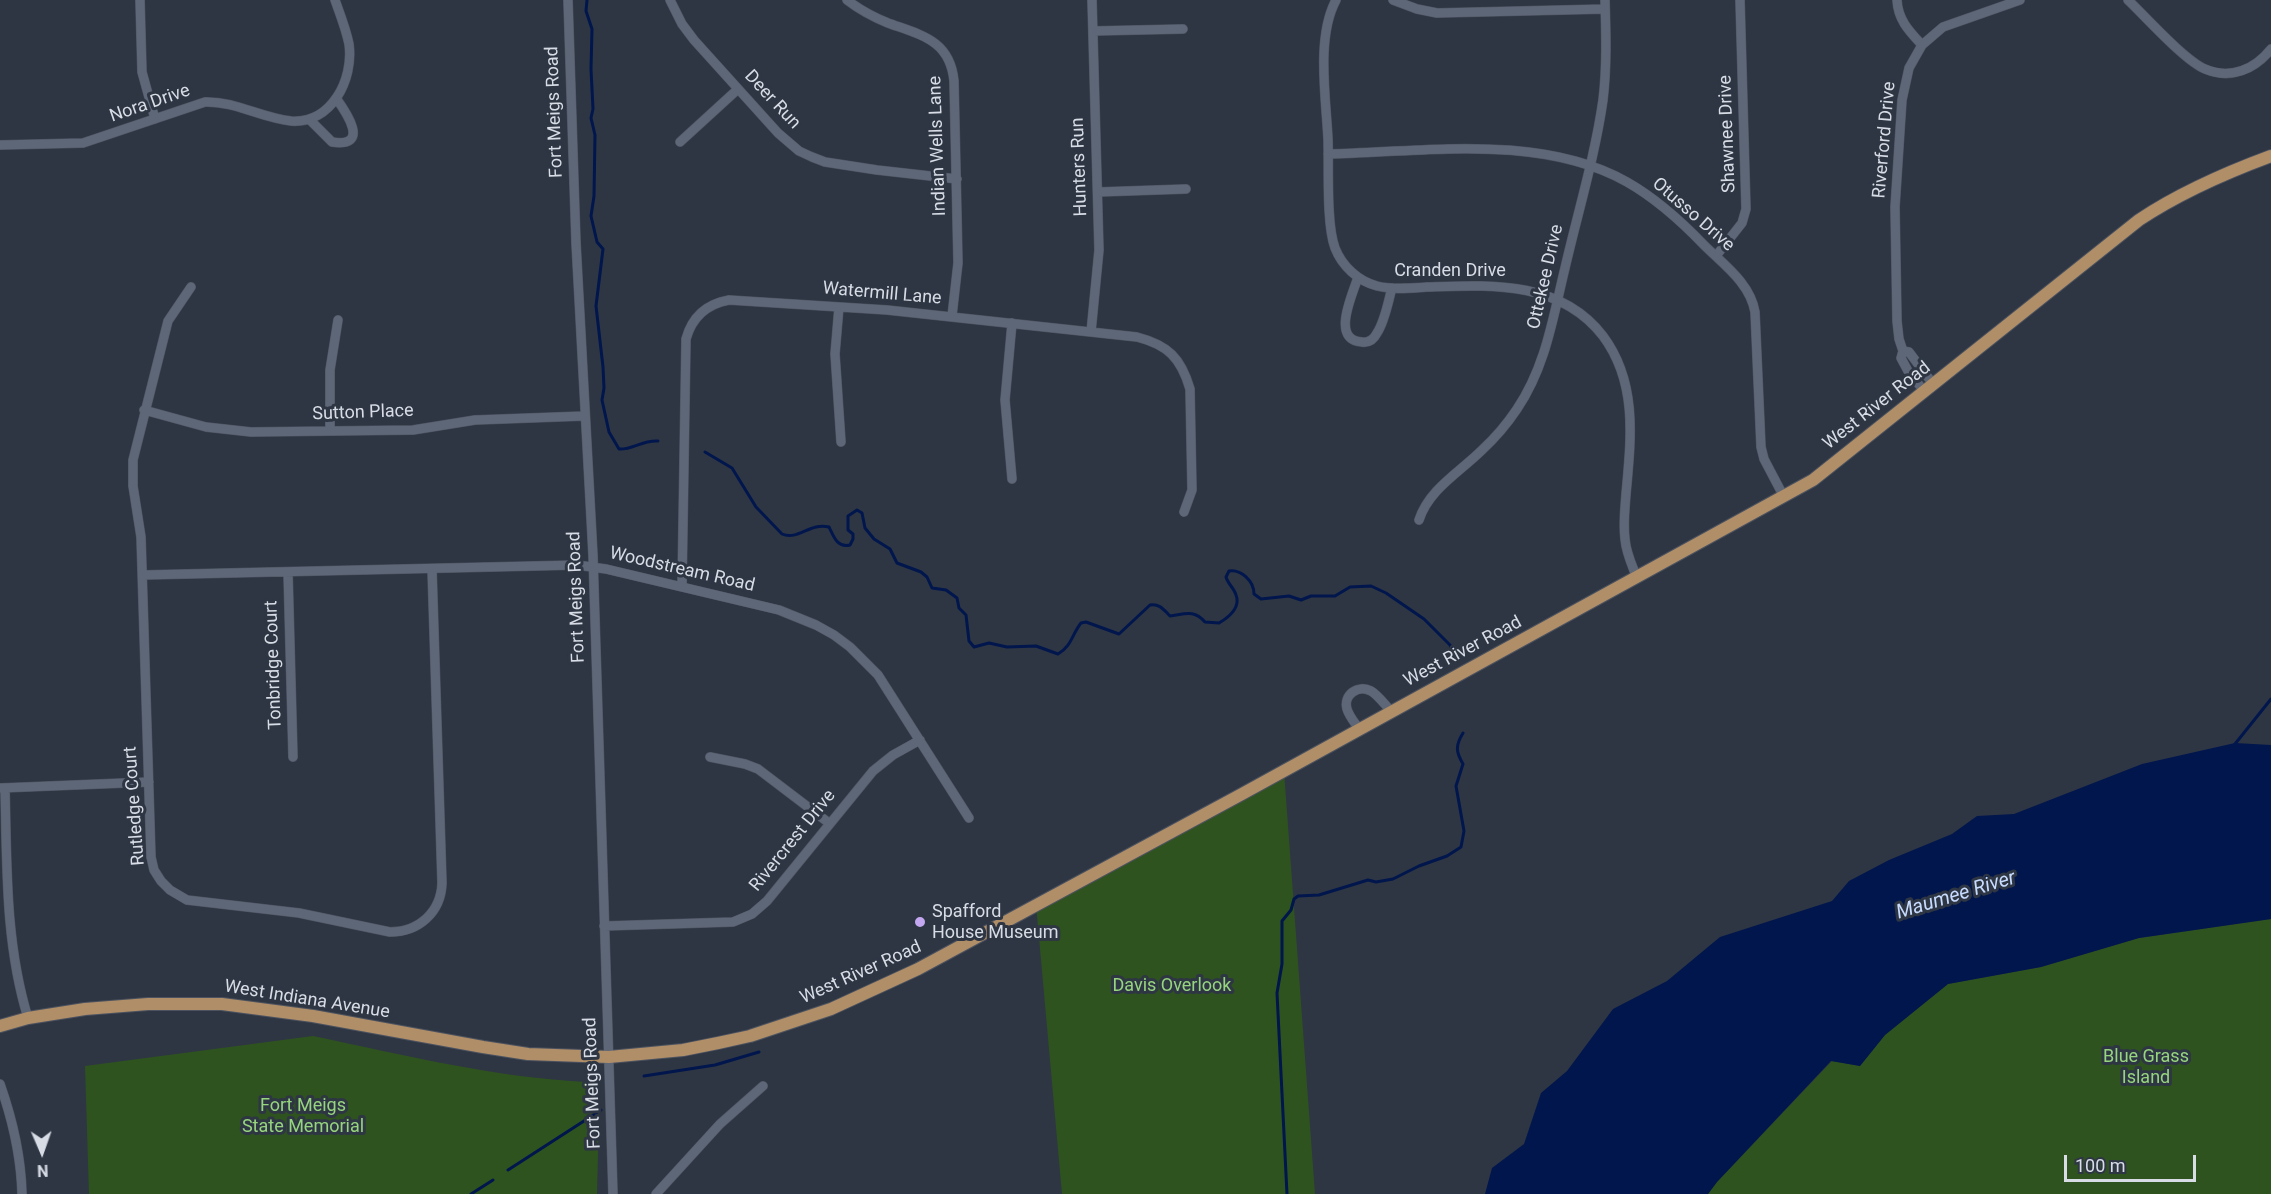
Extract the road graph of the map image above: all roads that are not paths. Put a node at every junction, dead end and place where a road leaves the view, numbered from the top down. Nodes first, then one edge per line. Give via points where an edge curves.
1 (140, 0) edge
2 (335, 0) edge
3 (568, 0) edge
4 (670, 0) edge
5 (847, 0) edge
6 (1092, 0) edge
7 (1336, 0) edge
8 (1393, 0) edge
9 (1740, 0) edge
10 (1897, 0) edge
11 (2020, 0) edge
12 (2128, 0) edge
13 (1605, 5) edge
14 (1183, 29) dead end
15 (1093, 31) junction
16 (1922, 45) junction
17 (2271, 49) edge
18 (738, 89) junction
19 (336, 98) junction
20 (154, 119) junction
21 (310, 120) junction
22 (681, 142) dead end
23 (0, 145) edge
24 (1328, 154) junction
25 (2271, 156) edge
26 (1589, 165) junction
27 (957, 178) junction
28 (1186, 189) dead end
29 (1098, 192) junction
30 (1716, 256) junction
31 (1358, 278) junction
32 (191, 286) dead end
33 (1392, 288) junction
34 (1557, 300) junction
35 (839, 307) junction
36 (952, 316) junction
37 (338, 320) dead end
38 (1012, 323) junction
39 (1091, 332) junction
40 (1929, 388) junction
41 (144, 410) junction
42 (584, 417) junction
43 (330, 431) junction
44 (841, 442) dead end
45 (1012, 479) dead end
46 (1784, 497) junction
47 (1184, 512) dead end
48 (1419, 520) dead end
49 (593, 566) junction
50 (432, 569) junction
51 (288, 572) junction
52 (143, 575) junction
53 (1637, 578) junction
54 (682, 587) junction
55 (1390, 711) junction
56 (1359, 729) junction
57 (920, 740) junction
58 (293, 757) dead end
59 (710, 757) dead end
60 (149, 782) junction
61 (3, 788) edge
62 (969, 818) dead end
63 (829, 823) junction
64 (604, 926) junction
65 (28, 1018) junction
66 (0, 1026) edge
67 (609, 1057) junction
68 (0, 1084) edge
69 (763, 1086) dead end
70 (22, 1194) edge
71 (613, 1194) edge
72 (656, 1194) edge

1 - 20 street via 142,72
2 - 19 street via 350,60 343,88
3 - 42 street, Fort Meigs Road
4 - 18 street, Deer Run via 694,40
5 - 27 street, Indian Wells Lane via 868,14 925,36 946,54 953,74
6 - 15 street, Hunters Run
7 - 24 street via 1325,44
8 - 13 street via 1417,9 1447,13
9 - 30 street, Shawnee Drive via 1746,209 1735,234
10 - 16 street via 1905,27
11 - 16 street, Riverford Drive via 1950,24
12 - 17 street via 2204,69 2241,72 2260,62
13 - 26 street, Ottekee Drive via 1605,75
14 - 15 street
15 - 29 street, Hunters Run
16 - 40 street, Riverford Drive via 1906,80 1894,241 1899,339
18 - 22 street
18 - 27 street, Deer Run via 788,142 812,157 877,170
19 - 21 street
19 - 21 street via 352,123 349,139 332,142
20 - 21 street, Nora Drive via 206,102 218,102 278,119
20 - 23 street, Nora Drive via 82,143
24 - 26 street, Otusso Drive via 1519,150
24 - 31 street via 1334,243 1343,262
25 - 40 main road, West River Road via 2200,184 2148,214
26 - 30 street, Otusso Drive via 1649,196
26 - 34 street, Ottekee Drive
27 - 36 street, Indian Wells Lane via 958,263
28 - 29 street
29 - 39 street, Hunters Run via 1099,250
30 - 46 street, Otusso Drive via 1745,286 1754,305 1761,447
31 - 33 street, Cranden Drive
31 - 33 street via 1345,326 1350,338 1359,342 1377,335
32 - 41 street, Rutledge Court via 168,321
33 - 34 street, Cranden Drive via 1506,287
34 - 48 street, Ottekee Drive via 1542,363 1517,410 1483,450 1430,498
34 - 53 street, Cranden Drive via 1578,312 1601,334 1615,355 1626,385 1631,417 1624,536
35 - 36 street, Watermill Lane
35 - 44 street via 836,363
35 - 54 street, Watermill Lane via 729,300 704,310 691,326 684,352
36 - 38 street, Watermill Lane
37 - 43 street via 330,370
38 - 39 street, Watermill Lane
38 - 45 street via 1005,400
39 - 47 street, Watermill Lane via 1156,342 1173,354 1183,370 1190,389 1192,490
40 - 46 main road, West River Road via 1813,480
41 - 43 street, Sutton Place via 225,430
41 - 52 street, Rutledge Court via 132,473
42 - 43 street, Sutton Place via 475,420 412,429
42 - 49 street, Fort Meigs Road
46 - 53 main road, West River Road
49 - 50 street, Woodstream Road
49 - 54 street, Woodstream Road
49 - 64 street, Fort Meigs Road
50 - 51 street, Woodstream Road
50 - 60 street, Rutledge Court via 442,883 438,902 421,923 410,930 390,932 298,913 181,897 161,881 153,863
51 - 52 street, Woodstream Road
51 - 58 street, Tonbridge Court
52 - 60 street, Rutledge Court
53 - 55 main road, West River Road
54 - 57 street, Woodstream Road via 779,610 834,635 878,675
55 - 56 main road, West River Road
55 - 56 street via 1371,691 1352,692 1347,710
56 - 67 main road, West River Road via 918,969 831,1009 718,1043
57 - 62 street, Woodstream Road
57 - 63 street, Rivercrest Drive via 873,771
59 - 63 street via 758,769
60 - 61 street
61 - 65 street via 11,940
63 - 64 street, Rivercrest Drive via 768,901 746,918 719,923
64 - 67 street, Fort Meigs Road
65 - 66 main road, West Indiana Avenue
65 - 67 main road, West Indiana Avenue via 148,1004 222,1004 313,1016 494,1049
67 - 71 street, Fort Meigs Road
68 - 70 street via 15,1130
69 - 72 street via 720,1124

